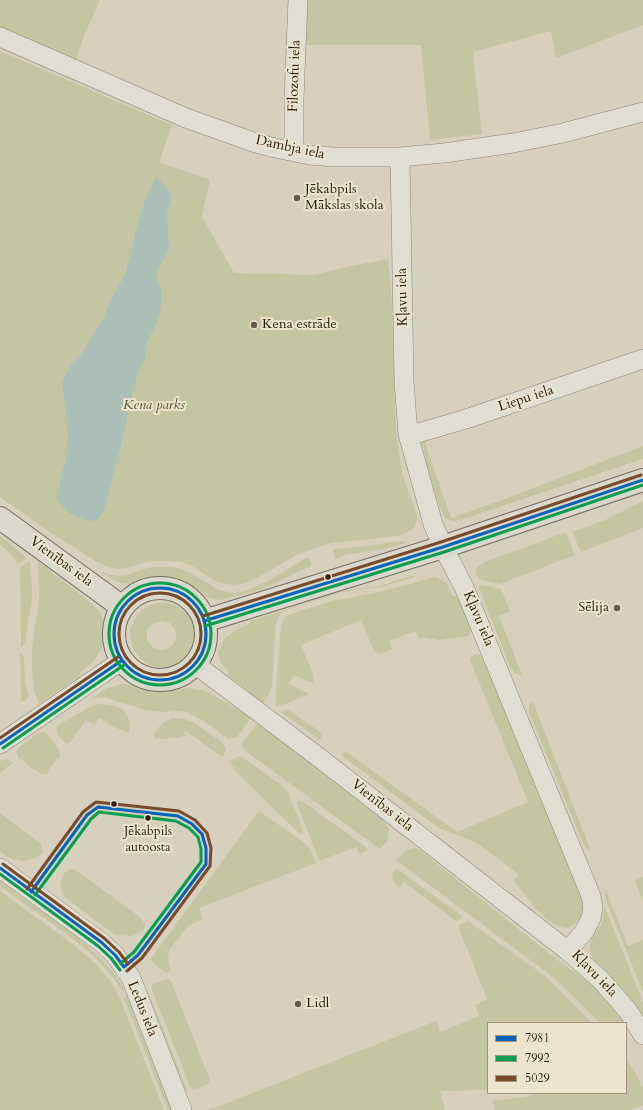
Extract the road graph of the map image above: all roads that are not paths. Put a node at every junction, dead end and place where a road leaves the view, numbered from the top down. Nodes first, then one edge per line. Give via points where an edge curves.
1 (298, 0) edge
2 (0, 37) edge
3 (643, 112) edge
4 (294, 152) junction
5 (400, 157) junction
6 (643, 359) edge
7 (408, 434) junction
8 (643, 480) edge
9 (0, 518) edge
10 (443, 547) junction
11 (122, 607) junction
12 (204, 621) junction
13 (121, 660) junction
14 (195, 664) junction
15 (0, 744) edge
16 (0, 868) edge
17 (568, 950) junction
18 (643, 1035) edge
19 (182, 1110) edge

1 - 4 street, Filozofu iela
2 - 4 street, Dambja iela via 186,118 256,143
3 - 5 street, Dambja iela via 513,143
4 - 5 street, Dambja iela via 334,157
5 - 7 street, Kļavu iela via 404,382
6 - 7 street, Liepu iela via 466,419
7 - 10 street, Kļavu iela via 433,524
8 - 10 main road
9 - 11 main road, Vienības iela
10 - 12 main road
10 - 17 street, Kļavu iela via 464,587 591,896 592,918
11 - 12 main road via 134,595 150,589 167,588 188,598
11 - 13 main road via 113,628 113,639
12 - 14 main road via 206,636 203,651
13 - 14 main road via 133,673 149,680 166,681 182,676
13 - 15 street
14 - 17 street, Vienības iela
16 - 19 street, Ledus iela via 115,955 133,984
17 - 18 street, Kļavu iela via 600,979 628,1011

